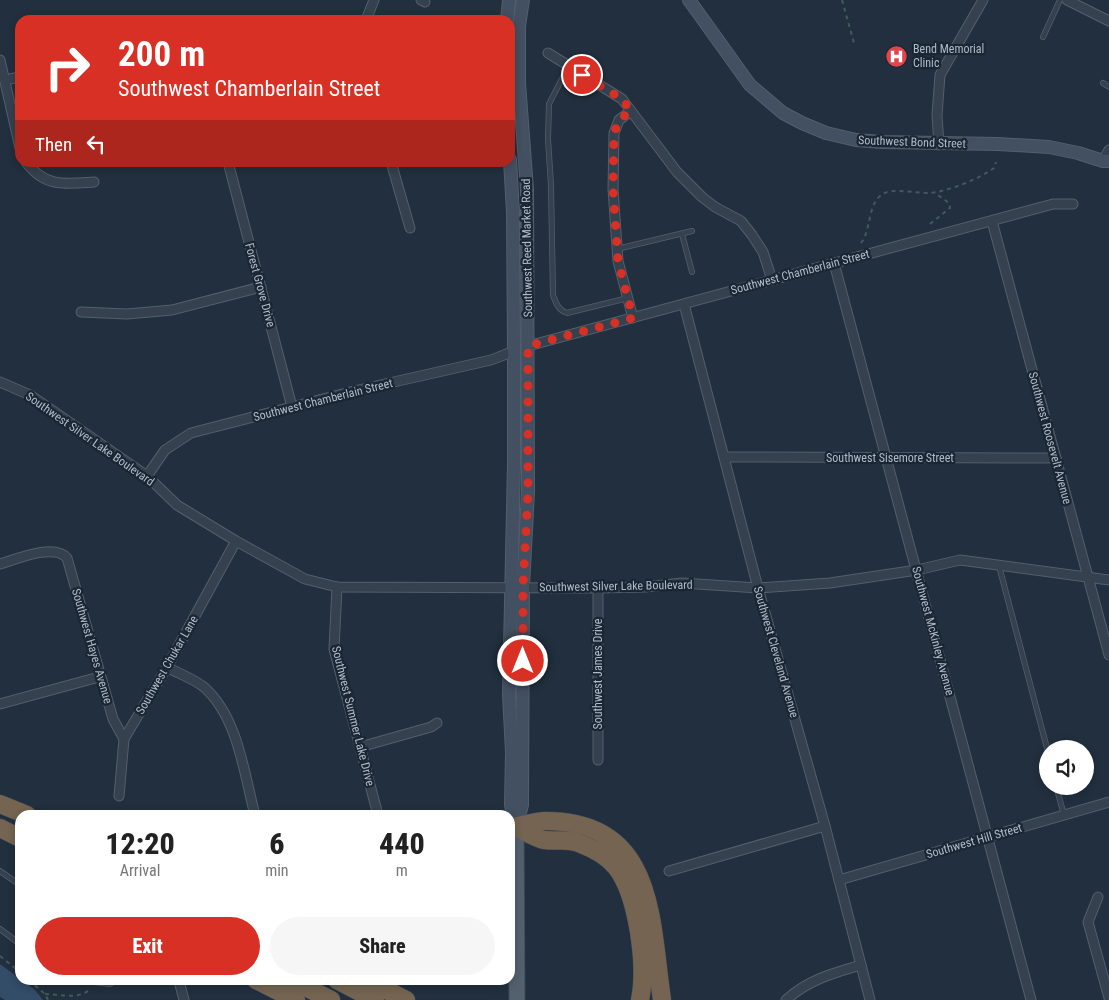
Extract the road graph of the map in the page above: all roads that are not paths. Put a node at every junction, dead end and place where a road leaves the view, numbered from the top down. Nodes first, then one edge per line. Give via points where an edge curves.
1 (374, 0) edge
2 (509, 0) edge
3 (523, 0) edge
4 (689, 0) edge
5 (983, 0) edge
6 (1060, 0) edge
7 (1067, 0) edge
8 (368, 15) edge
9 (508, 15) edge
10 (1109, 21) edge
11 (1042, 37) dead end
12 (548, 53) dead end
13 (0, 60) edge
14 (568, 67) junction
15 (15, 78) edge
16 (5, 80) junction
17 (1104, 83) dead end
18 (1109, 86) edge
19 (631, 111) junction
20 (15, 125) edge
21 (939, 144) junction
22 (1108, 161) edge
23 (31, 167) edge
24 (229, 167) edge
25 (392, 167) edge
26 (510, 167) edge
27 (94, 182) dead end
28 (1073, 204) dead end
29 (992, 221) junction
30 (410, 228) dead end
31 (692, 231) dead end
32 (682, 234) junction
33 (617, 249) junction
34 (834, 263) junction
35 (692, 272) dead end
36 (772, 280) junction
37 (261, 287) junction
38 (628, 298) junction
39 (684, 304) junction
40 (81, 312) dead end
41 (633, 318) junction
42 (528, 346) junction
43 (514, 351) junction
44 (0, 382) edge
45 (292, 407) junction
46 (724, 457) junction
47 (885, 458) junction
48 (1056, 458) junction
49 (147, 476) junction
50 (236, 541) junction
51 (0, 564) edge
52 (999, 565) junction
53 (916, 570) junction
54 (1088, 576) junction
55 (1109, 580) edge
56 (337, 587) junction
57 (523, 587) junction
58 (510, 588) junction
59 (598, 588) junction
60 (758, 588) junction
61 (1109, 656) edge
62 (167, 667) junction
63 (99, 677) junction
64 (0, 704) edge
65 (437, 723) dead end
66 (124, 739) junction
67 (1045, 740) edge
68 (360, 747) junction
69 (598, 760) dead end
70 (1058, 795) edge
71 (119, 796) dead end
72 (1109, 802) edge
73 (0, 804) edge
74 (15, 810) edge
75 (254, 810) edge
76 (377, 810) edge
77 (511, 810) edge
78 (15, 812) edge
79 (1064, 815) junction
80 (515, 822) edge
81 (825, 826) junction
82 (515, 827) edge
83 (0, 828) edge
84 (515, 828) edge
85 (15, 836) edge
86 (988, 837) junction
87 (0, 871) edge
88 (669, 871) dead end
89 (839, 880) junction
90 (15, 882) edge
91 (1098, 897) dead end
92 (515, 914) edge
93 (0, 929) edge
94 (15, 940) edge
95 (861, 965) junction
96 (179, 985) edge
97 (266, 985) edge
98 (302, 985) edge
99 (346, 985) edge
100 (377, 985) edge
101 (1109, 998) edge
102 (184, 1000) edge
103 (296, 1000) edge
104 (331, 1000) edge
105 (375, 1000) edge
106 (406, 1000) edge
107 (517, 1000) edge
108 (640, 1000) edge
109 (662, 1000) edge
110 (786, 1000) edge
111 (870, 1000) edge
112 (1031, 1000) edge

1 - 8 street
2 - 9 main road
3 - 42 main road, Southwest Reed Market Road via 519,26 519,83 527,189
4 - 21 main road, Southwest Bond Street via 750,85 783,113 826,133 856,140
5 - 21 street via 940,75
6 - 11 lane
7 - 10 street
12 - 14 street
13 - 16 street
14 - 19 street via 622,99
14 - 38 lane via 549,104 553,295 557,306 567,314
15 - 16 street
16 - 20 street
17 - 18 lane
19 - 33 street via 619,120 614,133
19 - 36 street via 677,172 702,197 715,208 741,221 764,252
21 - 22 main road, Southwest Bond Street via 1049,147
23 - 27 street via 40,177 59,184
24 - 37 street, Forest Grove Drive
25 - 30 street
26 - 43 main road, Southwest Reed Market Road
28 - 29 street, Southwest Chamberlain Street via 1053,204
29 - 34 street, Southwest Chamberlain Street
29 - 48 street, Southwest Roosevelt Avenue
31 - 32 lane
32 - 33 lane
32 - 35 lane
33 - 38 street
34 - 36 street, Southwest Chamberlain Street
34 - 47 street, Southwest McKinley Avenue
36 - 39 street, Southwest Chamberlain Street
37 - 40 street via 172,310 127,314
37 - 45 street, Forest Grove Drive
38 - 41 street
39 - 41 street, Southwest Chamberlain Street
39 - 46 street, Southwest Cleveland Avenue
41 - 42 street, Southwest Chamberlain Street
42 - 57 main road, Southwest Reed Market Road via 528,492
43 - 45 street, Southwest Chamberlain Street via 491,360
43 - 58 main road, Southwest Reed Market Road
44 - 49 street, Southwest Silver Lake Boulevard via 30,394
45 - 49 street, Southwest Chamberlain Street via 191,433 165,450
46 - 47 street, Southwest Sisemore Street
46 - 60 street, Southwest Cleveland Avenue
47 - 48 street, Southwest Sisemore Street
47 - 53 street, Southwest McKinley Avenue
48 - 54 street, Southwest Roosevelt Avenue
49 - 50 street, Southwest Silver Lake Boulevard via 177,505
50 - 56 street, Southwest Silver Lake Boulevard via 305,579
50 - 62 street, Southwest Chukar Lane
51 - 63 street, Southwest Hayes Avenue via 55,551 68,560
52 - 53 street, Southwest Silver Lake Boulevard via 960,560
52 - 54 street, Southwest Silver Lake Boulevard
52 - 67 lane
53 - 60 street, Southwest Silver Lake Boulevard via 830,583
53 - 86 street, Southwest McKinley Avenue
54 - 55 street, Southwest Silver Lake Boulevard
54 - 61 street, Southwest Roosevelt Avenue
56 - 58 street, Southwest Silver Lake Boulevard
56 - 68 street, Southwest Summer Lake Drive via 334,650
57 - 58 street, Southwest Silver Lake Boulevard
57 - 59 street, Southwest Silver Lake Boulevard
57 - 80 main road, Southwest Reed Market Road via 522,805
58 - 77 main road, Southwest Reed Market Road
59 - 60 street, Southwest Silver Lake Boulevard via 682,583
59 - 69 street, Southwest James Drive
60 - 81 street, Southwest Cleveland Avenue
62 - 66 street, Southwest Chukar Lane
62 - 75 street via 204,687 220,705 232,730
63 - 64 street
63 - 66 street, Southwest Hayes Avenue via 112,719
65 - 68 street
66 - 71 street, Southwest Chukar Lane
68 - 76 street, Southwest Summer Lake Drive
70 - 79 lane
72 - 79 street, Southwest Hill Street
73 - 74 highway
73 - 78 highway
79 - 86 street, Southwest Hill Street
81 - 88 street
81 - 89 street, Southwest Cleveland Avenue
82 - 109 highway via 542,821 569,823 606,836 627,854 646,894
83 - 85 highway
84 - 108 highway via 542,840 579,842 599,852 615,866 631,896 635,914 642,980
86 - 89 street, Southwest Hill Street
86 - 112 street, Southwest McKinley Avenue
87 - 90 lane
89 - 95 street, Southwest Cleveland Avenue
91 - 101 street via 1088,922
92 - 107 main road, Southwest Reed Market Road
93 - 94 lane
95 - 110 street via 812,981
95 - 111 street, Southwest Cleveland Avenue
96 - 102 street
97 - 103 highway
98 - 104 highway
99 - 105 highway
100 - 106 highway

